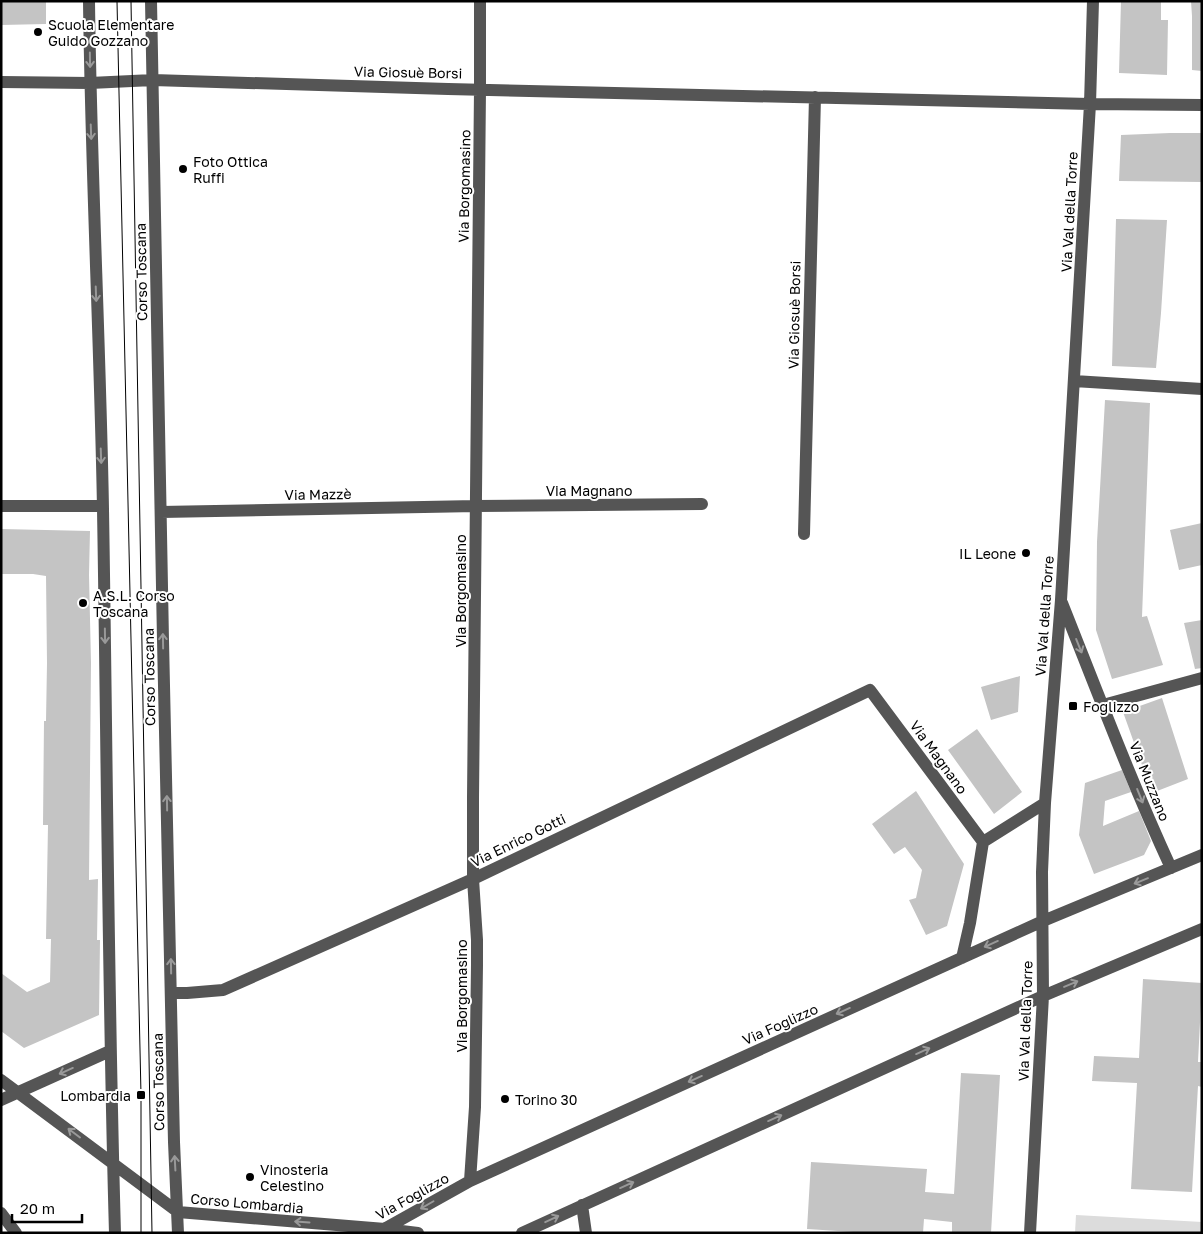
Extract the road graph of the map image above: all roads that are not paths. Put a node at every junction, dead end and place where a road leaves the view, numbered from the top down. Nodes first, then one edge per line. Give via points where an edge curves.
1 (89, 1) edge
2 (151, 1) edge
3 (480, 1) edge
4 (1093, 1) edge
5 (153, 80) junction
6 (1, 82) edge
7 (90, 83) junction
8 (480, 89) junction
9 (814, 97) junction
10 (1090, 104) junction
11 (1202, 105) edge
12 (1074, 381) junction
13 (1202, 389) edge
14 (702, 504) dead end
15 (1, 506) edge
16 (103, 506) junction
17 (476, 506) junction
18 (161, 512) junction
19 (804, 534) dead end
20 (1061, 600) junction
21 (1202, 678) edge
22 (870, 690) joint
23 (1103, 705) junction
24 (1045, 803) junction
25 (983, 842) junction
26 (1202, 855) edge
27 (1171, 868) junction
28 (473, 879) junction
29 (1042, 921) junction
30 (1202, 928) edge
31 (962, 958) junction
32 (171, 993) junction
33 (1043, 996) junction
34 (110, 1051) junction
35 (1, 1080) edge
36 (18, 1092) junction
37 (1, 1100) edge
38 (113, 1162) junction
39 (470, 1181) junction
40 (582, 1205) junction
41 (178, 1212) junction
42 (1, 1213) edge
43 (381, 1231) edge
44 (16, 1233) edge
45 (115, 1233) edge
46 (178, 1233) edge
47 (418, 1233) edge
48 (522, 1233) edge
49 (586, 1233) edge
50 (1030, 1233) edge

1 -> 7 street
2 - 5 street, Corso Toscana
3 - 8 street, Via Borgomasino
4 - 10 street, Via Val della Torre
5 - 7 street, Via Giosuè Borsi
5 - 8 street, Via Giosuè Borsi
5 - 18 street, Corso Toscana
6 - 7 street, Via Giosuè Borsi
7 -> 16 street
8 - 9 street, Via Giosuè Borsi
8 - 17 street, Via Borgomasino
9 - 10 street, Via Giosuè Borsi
9 - 19 street, Via Giosuè Borsi
10 - 11 street, Via Giosuè Borsi
10 - 12 street, Via Val della Torre
12 - 13 street
12 - 20 street, Via Val della Torre
14 - 17 street, Via Magnano
15 - 16 street
16 -> 34 street
17 - 18 street, Via Mazzè
17 - 28 street, Via Borgomasino
32 -> 18 street, Corso Toscana
20 -> 23 street, Via Muzzano
20 - 24 street, Via Val della Torre
21 - 23 street
22 - 25 street, Via Magnano
22 - 28 street, Via Enrico Gotti
23 -> 27 street, Via Muzzano
24 - 25 street
24 - 29 street, Via Val della Torre
25 - 31 street
26 - 27 street, Via Foglizzo
27 -> 29 street, Via Foglizzo
28 - 32 street, Via Enrico Gotti via 223,990
28 - 39 street, Via Borgomasino via 477,965 475,1107
29 -> 31 street, Via Foglizzo
29 - 33 street, Via Val della Torre
33 -> 30 street
31 -> 39 street, Via Foglizzo
41 -> 32 street, Corso Toscana
40 -> 33 street
33 - 50 street, Via Val della Torre
34 -> 36 street
34 - 38 street
35 - 36 street, Corso Lombardia
36 - 37 street
38 -> 36 street, Corso Lombardia
38 - 41 street, Corso Lombardia
38 - 45 street
39 -> 43 street, Via Foglizzo
48 -> 40 street
40 - 49 street
43 -> 41 street, Corso Lombardia
41 - 46 street, Corso Toscana
42 - 44 street
43 - 47 street, Corso Lombardia

